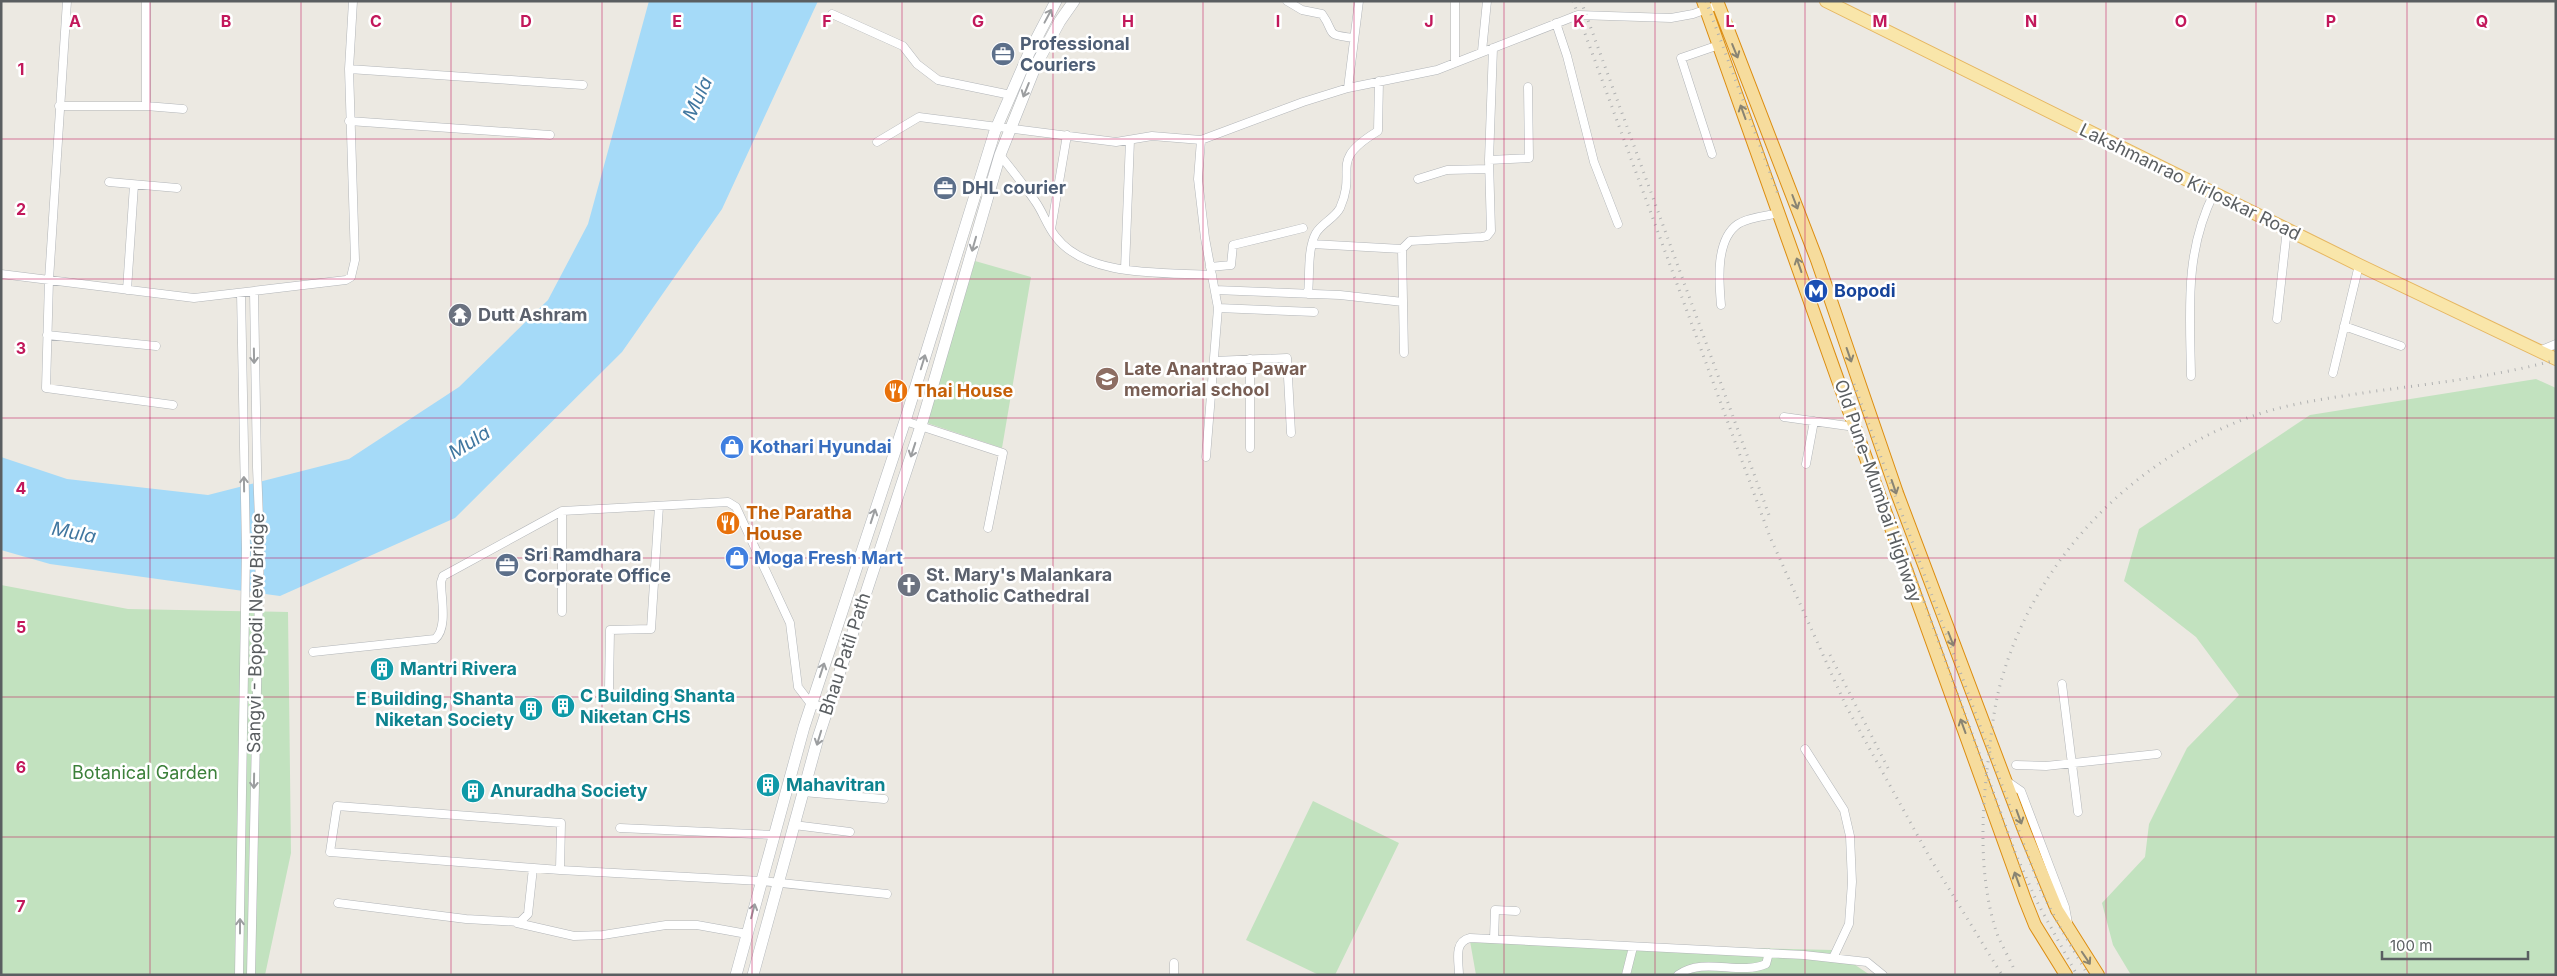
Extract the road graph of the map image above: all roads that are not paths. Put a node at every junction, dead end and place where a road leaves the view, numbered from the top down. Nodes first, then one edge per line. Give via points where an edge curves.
1 (67, 1) edge
2 (146, 1) edge
3 (353, 1) edge
4 (1056, 1) edge
5 (1074, 1) edge
6 (1288, 1) edge
7 (1359, 1) edge
8 (1455, 1) edge
9 (1486, 1) edge
10 (1826, 1) edge
11 (1711, 4) edge
12 (832, 14) dead end
13 (1556, 23) junction
14 (1354, 38) junction
15 (1719, 46) junction
16 (1493, 48) junction
17 (1482, 51) junction
18 (1455, 63) junction
19 (349, 69) junction
20 (1379, 82) junction
21 (583, 85) dead end
22 (1528, 87) dead end
23 (1348, 88) junction
24 (1011, 95) junction
25 (59, 106) junction
26 (146, 106) junction
27 (184, 109) dead end
28 (350, 121) junction
29 (997, 126) junction
30 (1011, 129) junction
31 (550, 135) dead end
32 (1066, 135) junction
33 (1130, 140) junction
34 (1201, 140) junction
35 (877, 142) dead end
36 (1712, 154) dead end
37 (1000, 155) junction
38 (1489, 164) junction
39 (1418, 179) dead end
40 (109, 182) dead end
41 (134, 185) junction
42 (176, 188) dead end
43 (2214, 193) junction
44 (1780, 212) junction
45 (1618, 224) dead end
46 (1302, 228) dead end
47 (1051, 229) junction
48 (2287, 229) junction
49 (1312, 244) junction
50 (1402, 248) junction
51 (2359, 265) junction
52 (1125, 269) junction
53 (1211, 271) junction
54 (1, 274) edge
55 (49, 280) junction
56 (127, 290) junction
57 (1215, 290) junction
58 (254, 292) junction
59 (241, 293) junction
60 (1308, 294) junction
61 (1403, 302) junction
62 (1721, 305) dead end
63 (1218, 308) junction
64 (1314, 312) dead end
65 (2277, 319) dead end
66 (2344, 326) junction
67 (47, 334) junction
68 (2556, 344) edge
69 (156, 346) dead end
70 (2401, 346) dead end
71 (2539, 352) junction
72 (1404, 353) dead end
73 (1250, 359) junction
74 (2556, 359) edge
75 (1214, 361) junction
76 (2333, 373) dead end
77 (2191, 376) dead end
78 (173, 405) dead end
79 (1784, 417) dead end
80 (905, 421) junction
81 (1814, 421) junction
82 (921, 426) junction
83 (1855, 427) junction
84 (1291, 433) dead end
85 (1250, 448) dead end
86 (1206, 457) dead end
87 (1806, 464) dead end
88 (659, 506) junction
89 (562, 511) junction
90 (988, 528) dead end
91 (562, 612) dead end
92 (313, 652) dead end
93 (2062, 684) dead end
94 (609, 689) dead end
95 (811, 704) junction
96 (828, 708) junction
97 (1990, 739) junction
98 (1970, 746) junction
99 (1805, 749) dead end
100 (2157, 754) dead end
101 (2072, 762) junction
102 (2016, 765) dead end
103 (803, 792) junction
104 (884, 800) dead end
105 (2078, 812) dead end
106 (794, 825) junction
107 (620, 828) dead end
108 (850, 832) dead end
109 (774, 835) junction
110 (533, 868) junction
111 (560, 870) junction
112 (761, 881) junction
113 (778, 883) junction
114 (887, 894) dead end
115 (338, 903) dead end
116 (1516, 911) dead end
117 (516, 923) junction
118 (747, 934) junction
119 (1494, 939) junction
120 (1633, 947) junction
121 (1769, 953) junction
122 (1833, 958) junction
123 (1174, 964) dead end
124 (239, 975) edge
125 (251, 975) edge
126 (736, 975) edge
127 (753, 975) edge
128 (1174, 975) edge
129 (1459, 975) edge
130 (1626, 975) edge
131 (1678, 975) edge
132 (1883, 975) edge
133 (2066, 975) edge
134 (2098, 975) edge

1 - 25 street
2 - 26 street
3 - 19 street
24 -> 4 main road, Bhau Patil Path
5 -> 30 main road, Bhau Patil Path via 1036,66
6 - 14 street via 1302,10 1322,14 1334,35
7 - 14 street
8 - 18 street
9 - 17 street
10 - 43 main road, Lakshmanrao Kirloskar Road
11 - 13 street via 1693,14 1671,18 1578,15
11 - 15 highway, Old Pune–Mumbai Highway
11 -> 97 highway, Old Pune–Mumbai Highway via 1816,260 1928,580
12 - 24 street via 903,46 917,64 938,80
13 - 16 street
13 - 45 street via 1594,162
14 - 23 street
15 - 36 street via 1680,58
44 -> 15 highway, Old Pune–Mumbai Highway
16 - 17 street
16 - 38 street
17 - 18 street
18 - 20 street
19 - 21 street
19 - 28 street
20 - 23 street
20 - 49 street via 1378,131 1359,142 1346,159 1344,191 1339,208 1316,234
22 - 38 street via 1528,158
23 - 34 street
24 - 29 main road, Bhau Patil Path
25 - 26 street
25 - 55 street
26 - 27 street
28 - 31 street
28 - 58 street via 355,260 351,277
29 - 30 street
29 - 35 street via 919,117
80 -> 29 main road, Bhau Patil Path
30 - 32 street
30 - 37 main road, Bhau Patil Path
32 - 33 street via 1116,142
32 - 47 street
33 - 34 street via 1152,136
33 - 52 street
34 - 53 street via 1198,179
37 - 47 street
37 -> 82 main road, Bhau Patil Path
38 - 39 street via 1447,170
38 - 50 street via 1490,234 1420,239 1410,241
40 - 41 street
41 - 42 street
41 - 56 street
43 - 48 main road, Lakshmanrao Kirloskar Road
43 - 77 street via 2192,256
44 - 62 street via 1738,224 1732,231 1719,264
83 -> 44 highway, Old Pune–Mumbai Highway
46 - 53 street via 1233,245 1231,265
47 - 52 street via 1073,254 1090,262
48 - 51 main road, Lakshmanrao Kirloskar Road
48 - 65 street
49 - 50 street
49 - 60 street
50 - 61 street
51 - 66 street
51 - 71 main road, Lakshmanrao Kirloskar Road
52 - 53 street
53 - 57 street
54 - 55 street
55 - 56 street
55 - 67 street
56 - 59 street via 194,298
57 - 60 street
57 - 63 street
58 - 59 street
58 -> 125 street, Sangvi - Bopodi New Bridge via 260,545
124 -> 59 street, Sangvi - Bopodi New Bridge via 246,549
60 - 61 street
61 - 72 street
63 - 64 street
63 - 75 street
66 - 70 street
66 - 76 street
67 - 69 street
67 - 78 street via 46,388
68 - 71 street
71 - 74 main road, Lakshmanrao Kirloskar Road
73 - 75 street
73 - 84 street via 1287,358
73 - 85 street
75 - 86 street
79 - 81 street
80 - 82 street
95 -> 80 main road, Bhau Patil Path
81 - 83 street
81 - 87 street
82 - 90 street via 1003,453
82 -> 96 main road, Bhau Patil Path
98 -> 83 highway, Old Pune–Mumbai Highway
88 - 89 street
88 - 94 street via 651,629 610,630
88 - 95 street via 728,502 736,507 790,622 798,687
89 - 91 street
89 - 92 street via 443,576 440,582 442,626 436,639
93 - 101 street
95 - 96 street
95 - 109 main road, Bhau Patil Path
96 -> 103 main road, Bhau Patil Path
97 - 98 highway
97 -> 134 highway, Old Pune–Mumbai Highway via 2049,893 2067,929
133 -> 98 highway, Old Pune–Mumbai Highway via 2035,924
99 - 122 street via 1844,810 1850,836 1852,882 1849,924
100 - 101 street
101 - 102 street via 2046,766
101 - 105 street
103 - 104 street
103 - 106 main road, Bhau Patil Path
106 - 108 street
106 - 113 main road, Bhau Patil Path
107 - 109 street
109 - 112 main road, Bhau Patil Path
110 - 111 street
110 - 111 street via 330,852 337,806 561,823
110 - 117 street via 528,914
111 - 112 street
112 - 113 street
118 -> 112 main road, Bhau Patil Path
113 - 114 street
113 - 127 main road, Bhau Patil Path
115 - 117 street
116 - 119 street via 1495,910
117 - 118 street via 574,936 666,926 697,926
118 - 126 main road, Bhau Patil Path
119 - 120 street
119 - 129 street via 1470,938 1462,942 1458,949
120 - 121 street
120 - 130 street
121 - 122 street
121 - 131 street via 1768,961 1756,968 1708,967
122 - 132 street via 1867,962
123 - 128 street

